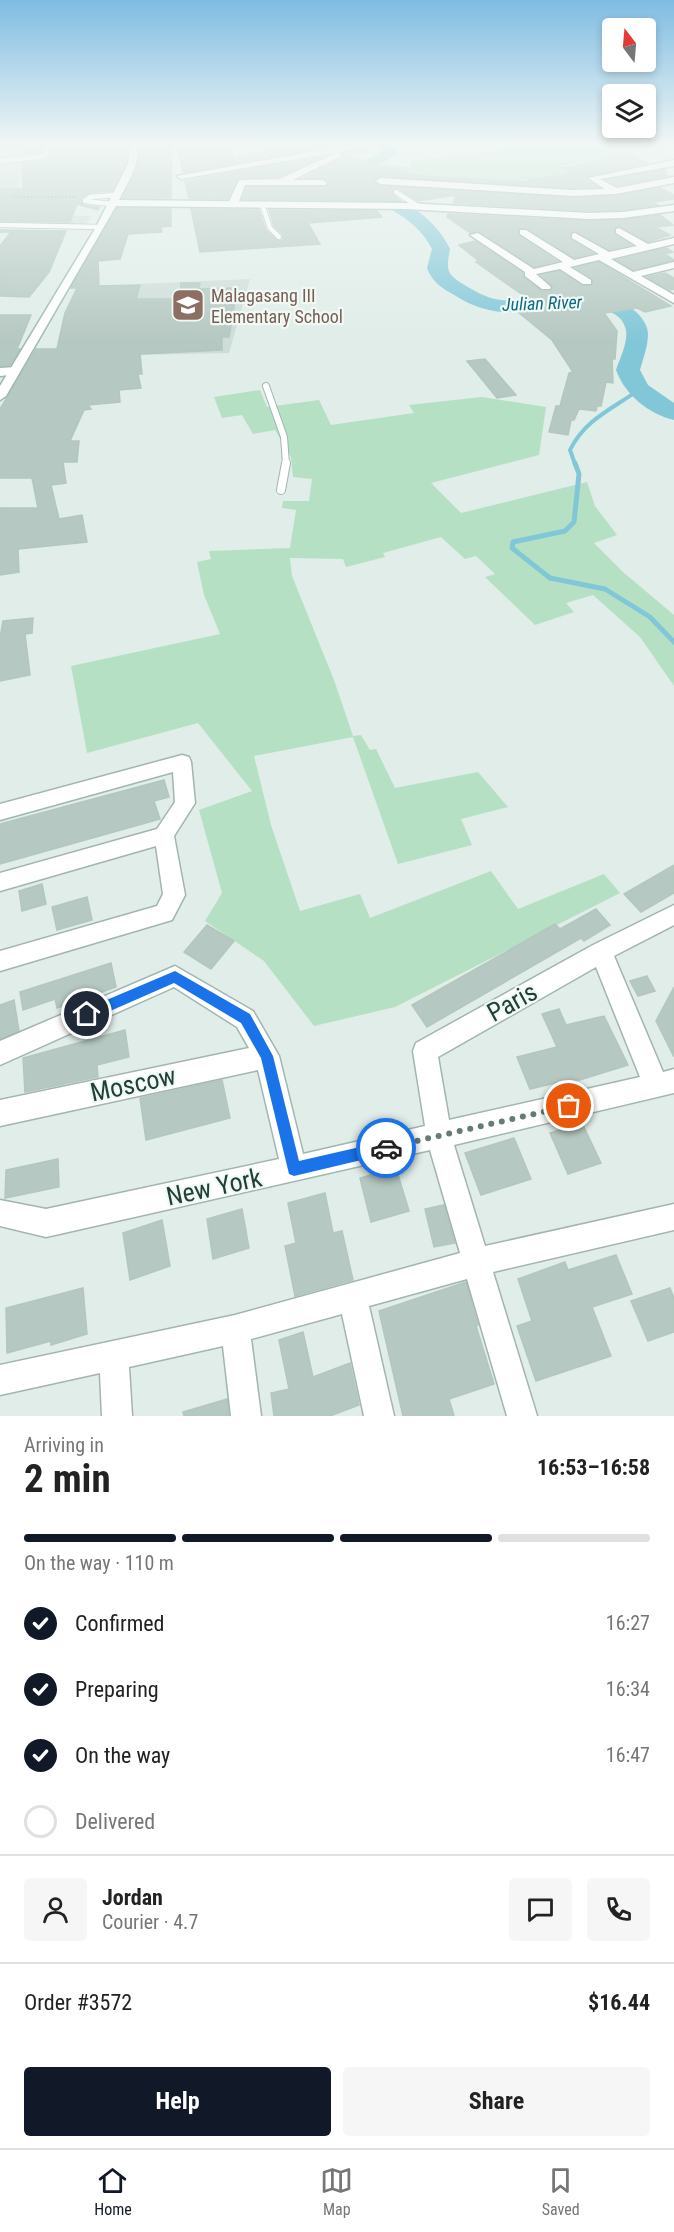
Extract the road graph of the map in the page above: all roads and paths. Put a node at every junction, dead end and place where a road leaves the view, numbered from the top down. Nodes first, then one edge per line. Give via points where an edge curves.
1 (109, 209) edge
2 (264, 209) edge
3 (460, 209) edge
4 (664, 209) edge
5 (0, 225) edge
6 (101, 226) junction
7 (619, 231) dead end
8 (523, 232) dead end
9 (475, 235) dead end
10 (576, 236) dead end
11 (279, 237) dead end
12 (674, 241) edge
13 (646, 247) junction
14 (605, 256) junction
15 (567, 265) junction
16 (674, 266) edge
17 (532, 272) junction
18 (632, 275) junction
19 (587, 282) dead end
20 (546, 287) dead end
21 (669, 293) edge
22 (674, 300) edge
23 (15, 371) junction
24 (0, 372) edge
25 (266, 386) dead end
26 (0, 396) edge
27 (281, 490) dead end
28 (0, 812) edge
29 (164, 835) junction
30 (0, 882) edge
31 (674, 914) edge
32 (601, 952) junction
33 (0, 961) edge
34 (0, 1053) edge
35 (267, 1056) junction
36 (665, 1083) edge
37 (0, 1113) edge
38 (439, 1136) junction
39 (294, 1169) junction
40 (0, 1213) edge
41 (674, 1217) edge
42 (478, 1262) junction
43 (353, 1297) junction
44 (235, 1329) junction
45 (114, 1356) junction
46 (0, 1380) edge
47 (117, 1416) edge
48 (246, 1416) edge
49 (379, 1416) edge
50 (522, 1416) edge

1 - 6 street
2 - 11 lane via 270,228
3 - 4 street via 598,216
5 - 6 lane
6 - 23 street
7 - 13 street
8 - 15 street
9 - 17 street
10 - 14 street
12 - 13 street
13 - 14 street
14 - 15 street
14 - 18 street
15 - 17 street
15 - 19 street
16 - 18 street
17 - 20 street via 531,278
18 - 21 street
21 - 22 street
23 - 24 street
23 - 26 street
25 - 27 lane via 281,423 288,461
28 - 29 street via 182,762 185,803
29 - 30 street
29 - 33 street via 174,895 164,913
31 - 32 street, Paris
32 - 36 street
32 - 38 street, Paris via 425,1051
34 - 35 street via 175,976 245,1018
35 - 37 street, Moscow
35 - 39 street
36 - 38 street, New York
38 - 39 street, New York
38 - 42 street
39 - 40 street, New York via 46,1223
41 - 42 street
42 - 43 street
42 - 50 street
43 - 44 street
43 - 49 street
44 - 45 street
44 - 48 street
45 - 46 street
45 - 47 street

